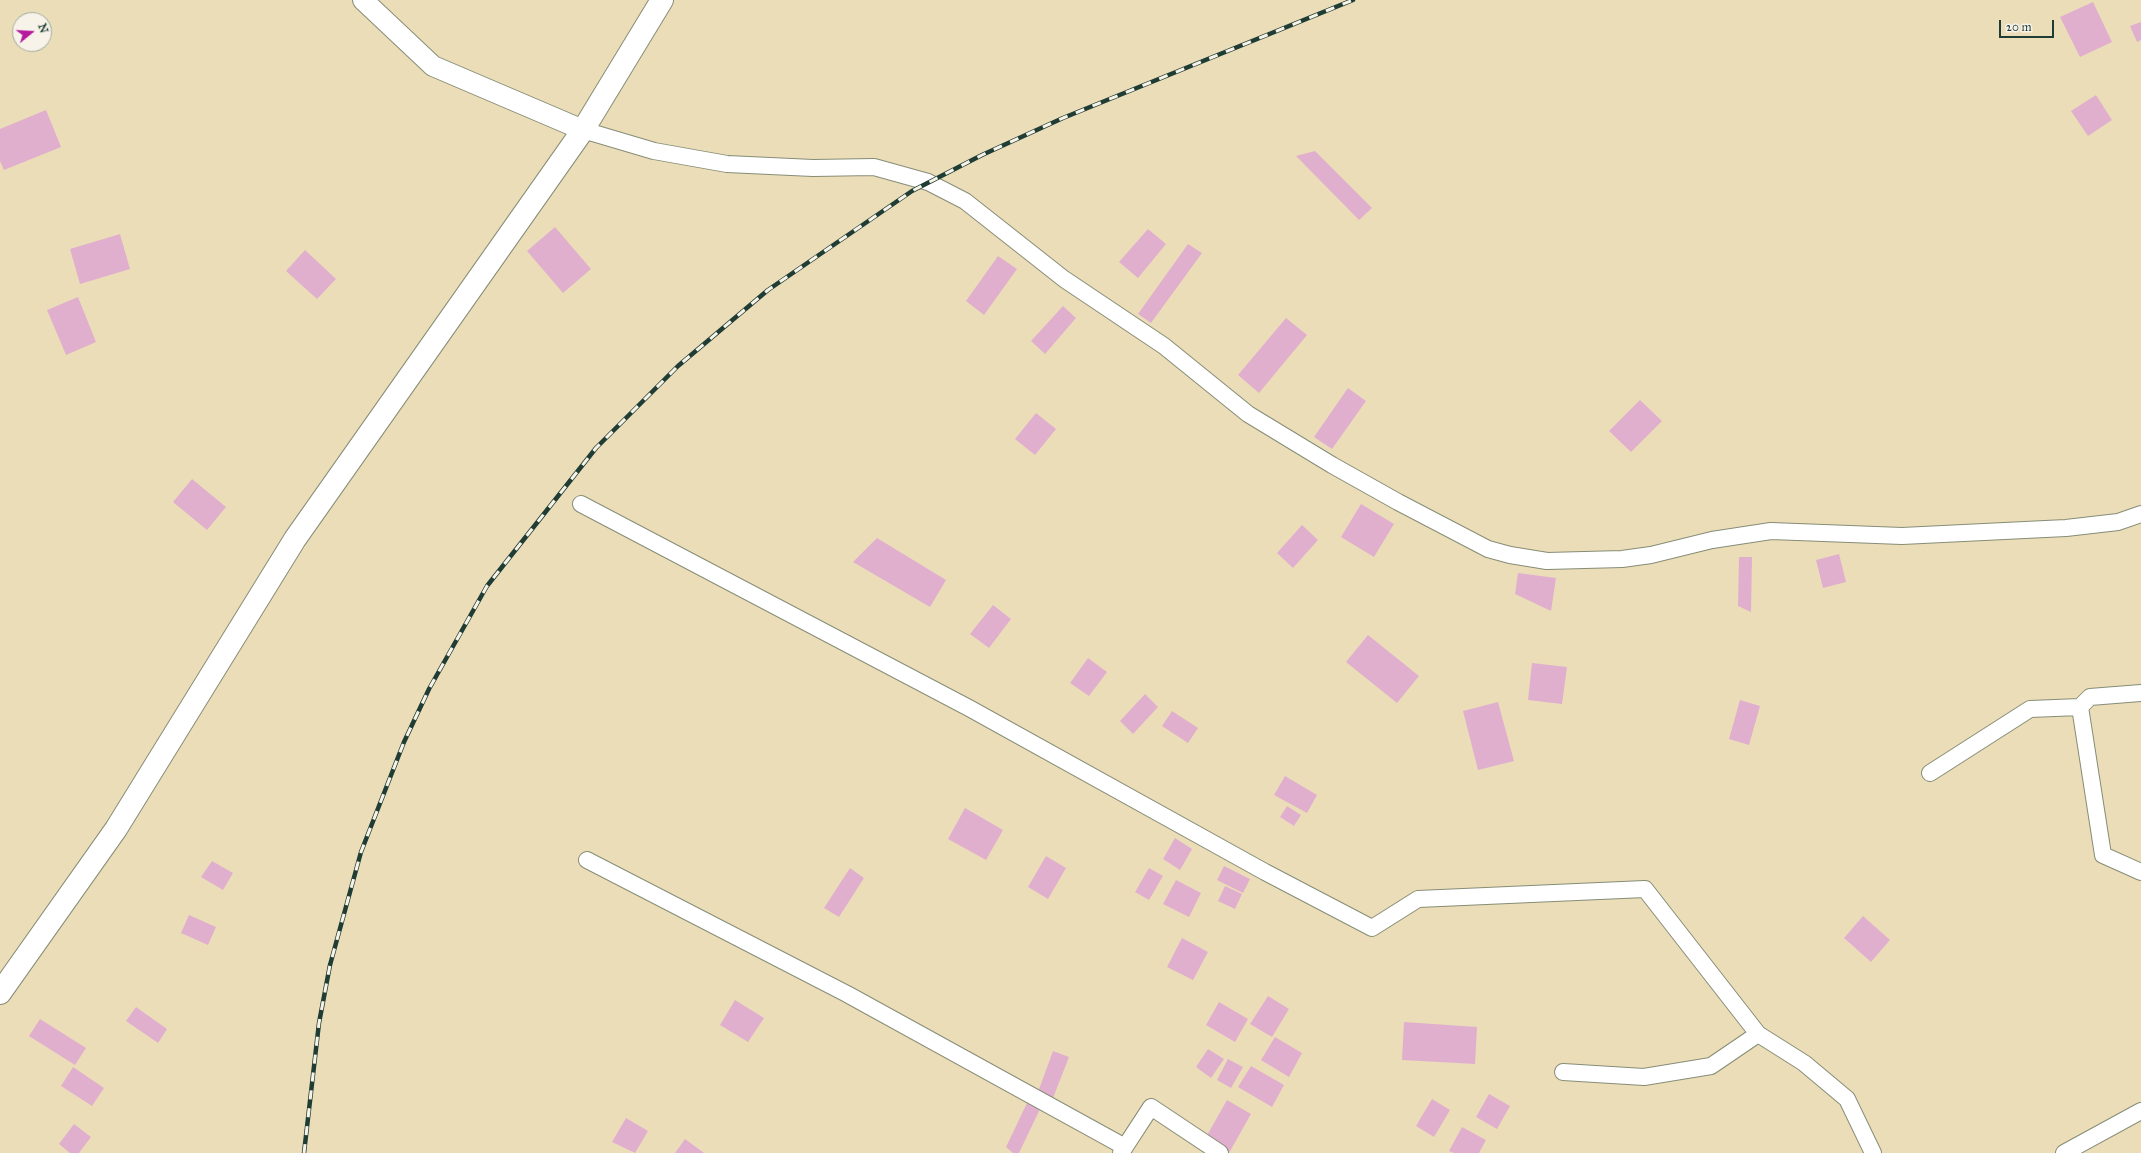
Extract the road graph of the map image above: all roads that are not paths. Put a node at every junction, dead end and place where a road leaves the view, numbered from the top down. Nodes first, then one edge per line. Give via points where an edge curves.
1 (363, 0) edge
2 (662, 0) edge
3 (583, 130) junction
4 (581, 504) dead end
5 (2141, 514) edge
6 (2141, 693) edge
7 (2080, 707) junction
8 (1930, 773) dead end
9 (587, 860) dead end
10 (2141, 872) edge
11 (0, 993) edge
12 (1758, 1034) junction
13 (1563, 1072) dead end
14 (2141, 1111) edge
15 (1123, 1150) edge
16 (1220, 1153) edge
17 (1873, 1153) edge
18 (2064, 1153) edge

1 - 3 street via 433,66
2 - 3 main road
3 - 5 street via 654,151 727,164 813,168 874,167 928,182 965,201 1064,279 1164,346 1248,414 1398,502 1488,549 1510,555 1547,561 1622,559 1651,555 1712,540 1771,531 1902,536 2066,528 2118,522
3 - 11 main road via 295,539 116,829
4 - 12 street via 969,708 1265,872 1372,928 1418,899 1645,889
6 - 7 street via 2090,697
7 - 8 street via 2030,708
7 - 10 street via 2103,855
9 - 15 street via 846,994
12 - 13 street via 1711,1066 1644,1077
12 - 17 street via 1804,1063 1847,1099
14 - 18 street
15 - 16 street via 1151,1107

